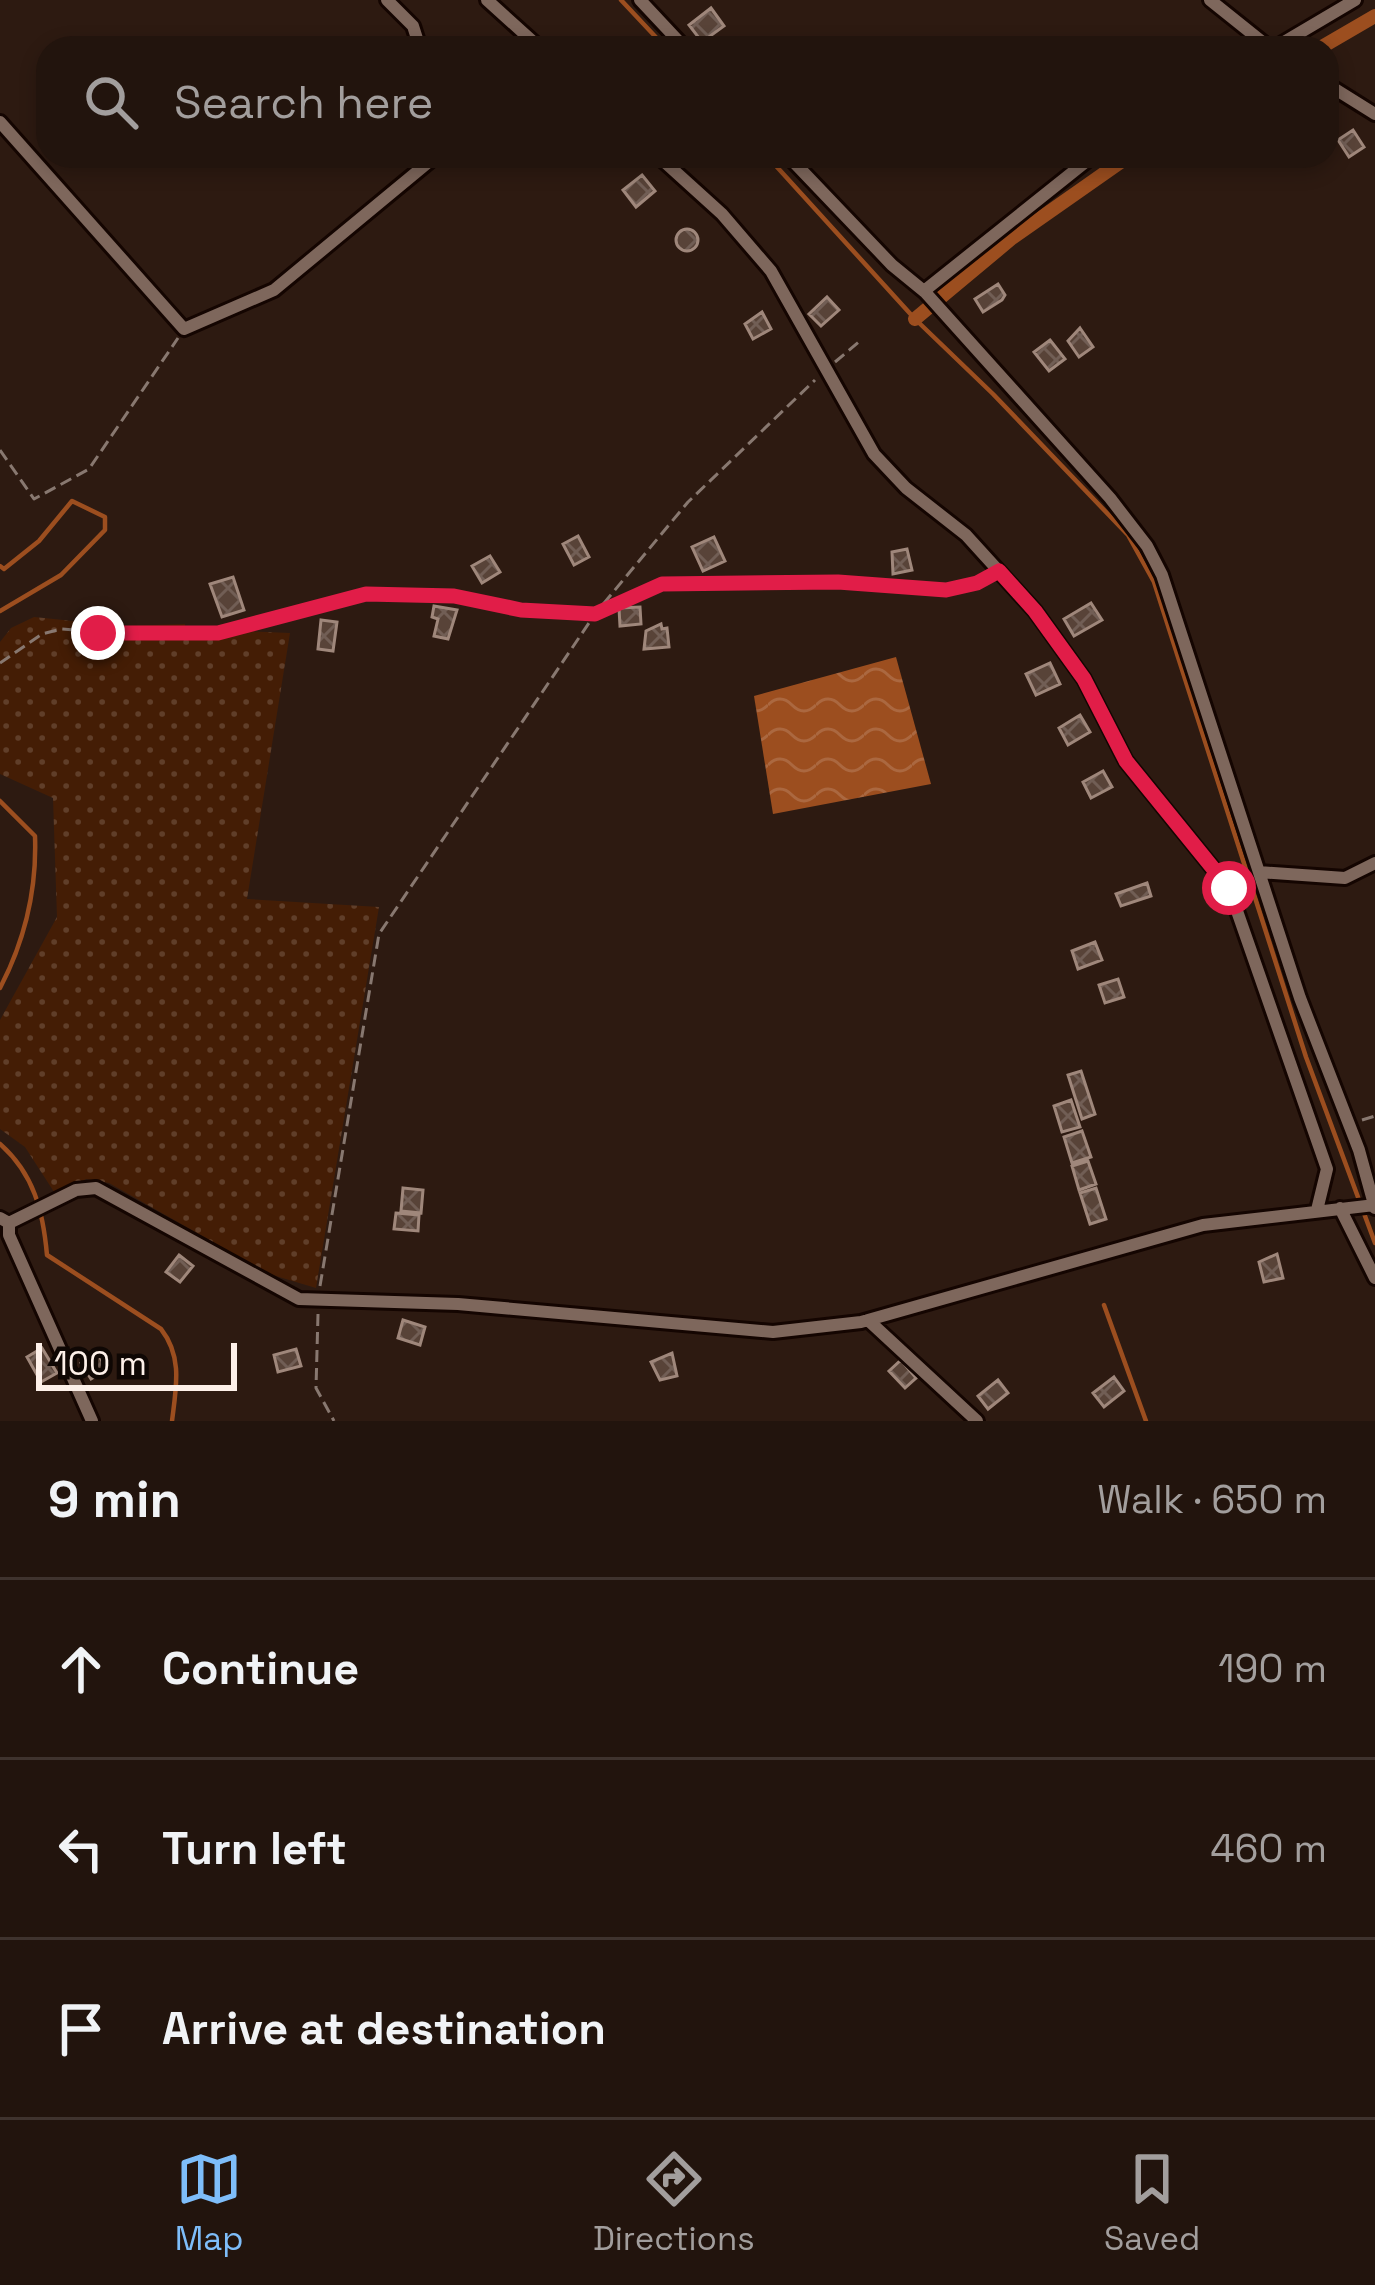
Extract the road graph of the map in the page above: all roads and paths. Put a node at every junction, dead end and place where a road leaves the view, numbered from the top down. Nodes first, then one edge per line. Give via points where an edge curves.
1 (387, 0) edge
2 (487, 0) edge
3 (640, 0) edge
4 (1210, 0) edge
5 (1355, 0) edge
6 (416, 36) edge
7 (527, 36) edge
8 (674, 36) edge
9 (1256, 36) edge
10 (1293, 36) edge
11 (1339, 92) edge
12 (1375, 114) edge
13 (0, 122) edge
14 (36, 162) edge
15 (41, 168) edge
16 (421, 168) edge
17 (671, 168) edge
18 (799, 168) edge
19 (1078, 168) edge
20 (924, 292) junction
21 (184, 329) junction
22 (860, 341) dead end
23 (827, 368) junction
24 (0, 450) edge
25 (999, 571) junction
26 (595, 614) junction
27 (0, 663) edge
28 (1375, 863) edge
29 (1259, 872) junction
30 (1364, 1206) edge
31 (1317, 1210) junction
32 (4, 1221) edge
33 (1375, 1278) edge
34 (319, 1298) junction
35 (868, 1320) junction
36 (92, 1421) edge
37 (334, 1421) edge
38 (977, 1421) edge

1 - 6 street
2 - 7 street
3 - 8 street
4 - 9 street
5 - 10 street
11 - 12 street
13 - 14 street
15 - 21 street
16 - 21 street via 274,290
17 - 23 street via 771,271
18 - 20 street
19 - 20 street
20 - 29 street via 1147,546
21 - 24 path via 89,469 34,499
22 - 23 path
23 - 25 street via 874,454
23 - 26 path via 688,502
25 - 26 path via 946,590 662,584
25 - 31 street via 1084,679 1126,761 1229,888 1327,1169
26 - 27 path via 366,594 218,633 61,629
26 - 34 path via 379,934
28 - 29 street via 1346,878
29 - 30 street via 1358,1150
30 - 31 street
30 - 33 street
31 - 35 street via 1203,1226
32 - 34 street via 96,1188 282,1292
32 - 36 street
34 - 35 street via 773,1331
34 - 37 path via 316,1388
35 - 38 street

